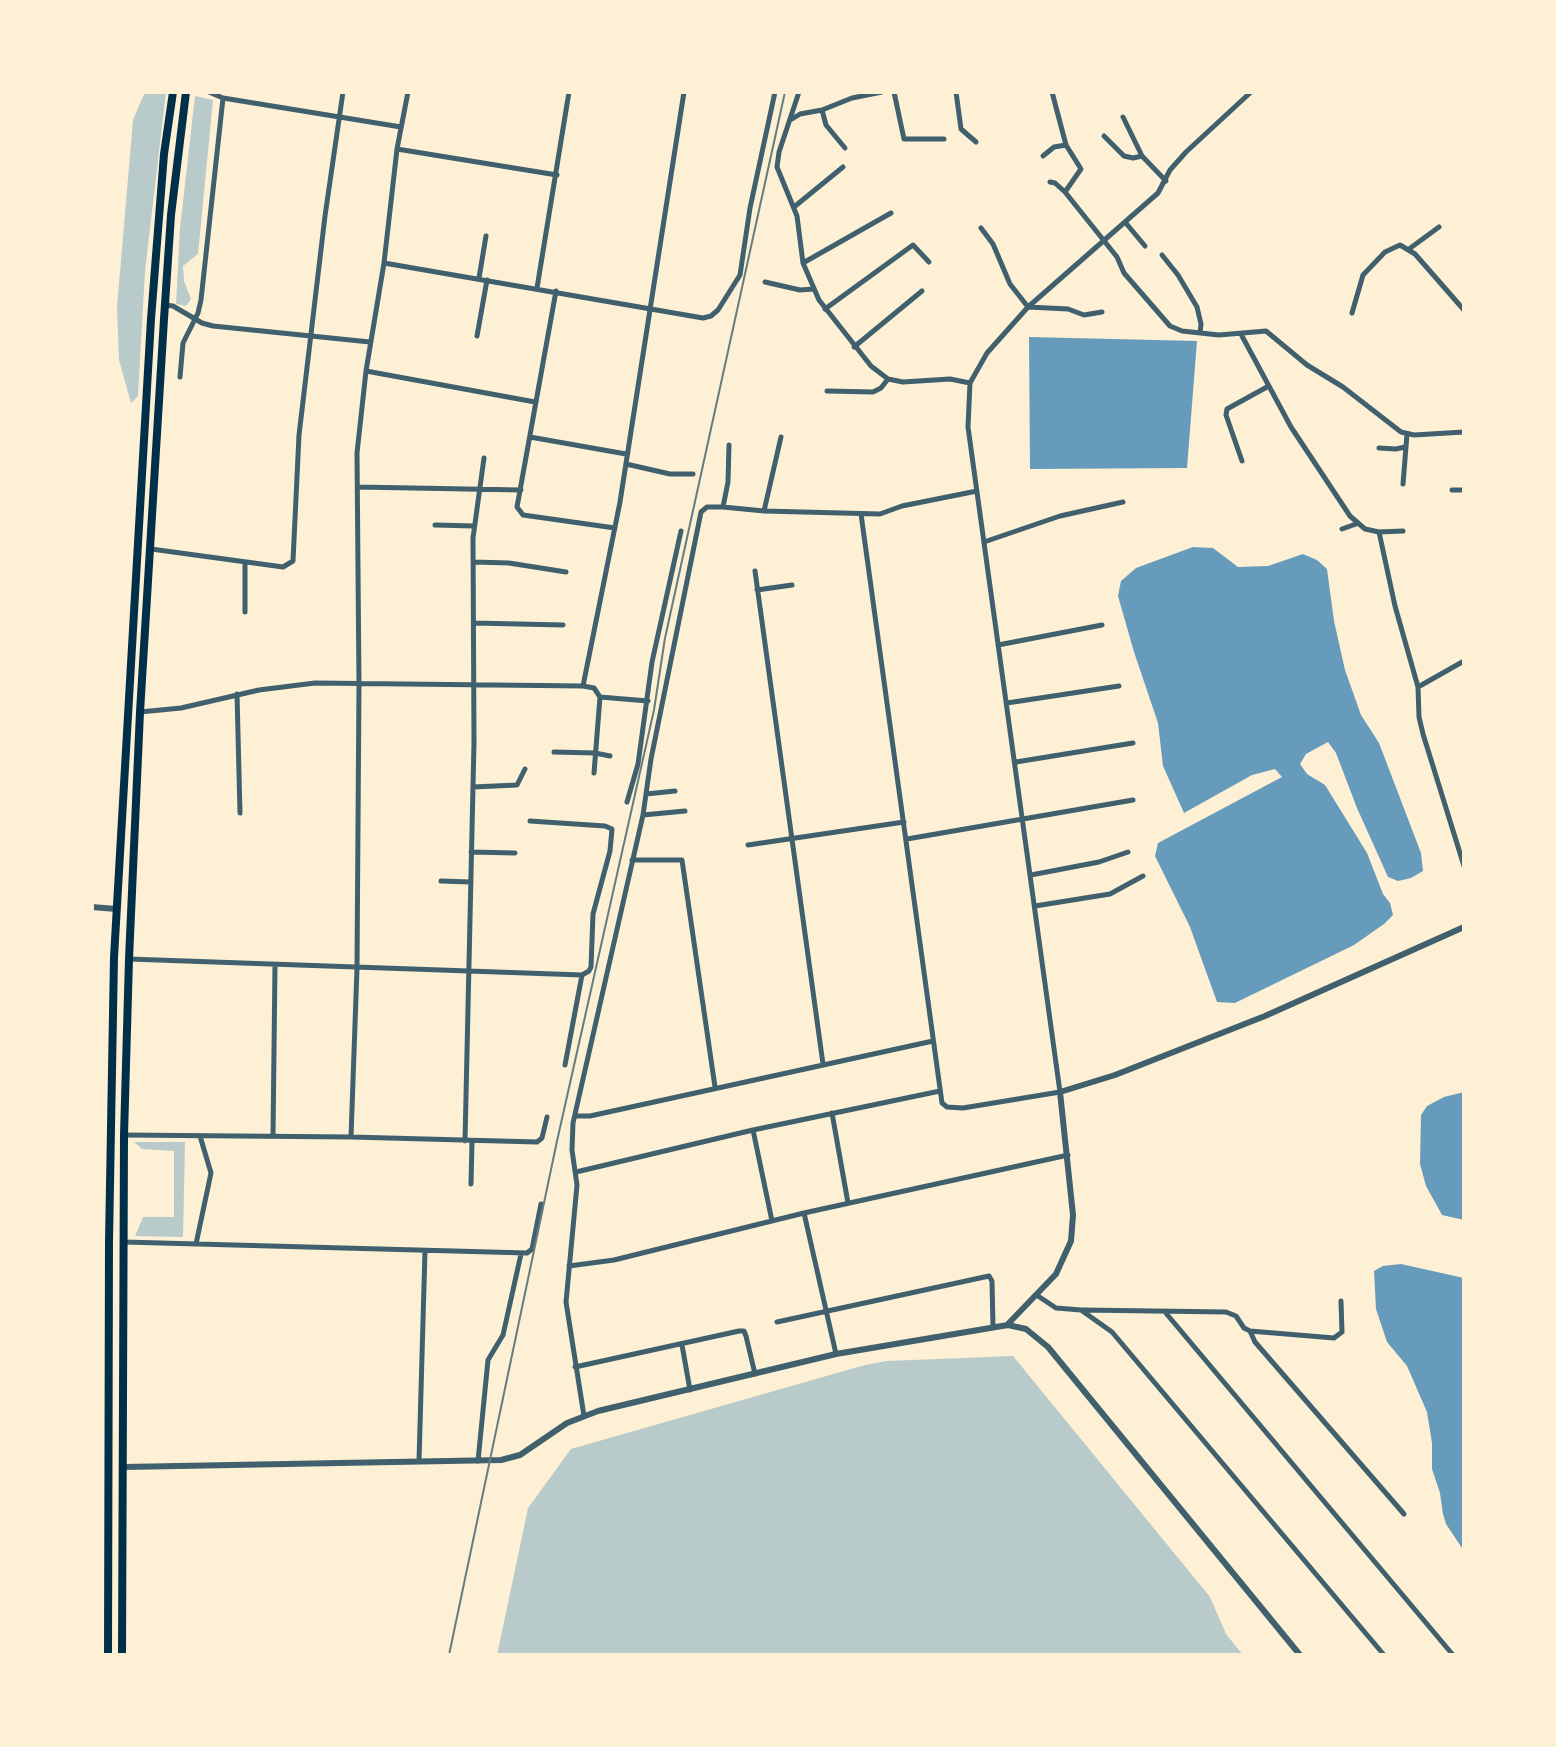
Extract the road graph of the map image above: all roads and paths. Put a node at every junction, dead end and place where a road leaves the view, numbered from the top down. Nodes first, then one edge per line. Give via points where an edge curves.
1 (173, 92) edge
2 (186, 92) edge
3 (209, 92) edge
4 (343, 92) edge
5 (408, 92) edge
6 (569, 92) edge
7 (684, 92) edge
8 (775, 92) edge
9 (799, 92) edge
10 (882, 92) edge
11 (894, 92) edge
12 (956, 92) edge
13 (1052, 92) edge
14 (1251, 92) edge
15 (851, 95) edge
16 (223, 98) junction
17 (822, 110) junction
18 (339, 116) junction
19 (1123, 117) dead end
20 (792, 119) junction
21 (401, 127) junction
22 (1104, 136) dead end
23 (944, 139) dead end
24 (976, 142) dead end
25 (1066, 145) junction
26 (845, 148) dead end
27 (397, 149) junction
28 (1043, 156) dead end
29 (1142, 156) junction
30 (843, 167) dead end
31 (557, 175) junction
32 (1166, 181) junction
33 (1050, 182) dead end
34 (1065, 192) junction
35 (794, 207) junction
36 (891, 213) dead end
37 (1125, 222) junction
38 (1439, 227) dead end
39 (981, 228) dead end
40 (486, 236) dead end
41 (1103, 241) junction
42 (1145, 246) dead end
43 (1409, 249) junction
44 (1162, 255) dead end
45 (929, 262) dead end
46 (384, 263) junction
47 (803, 263) junction
48 (479, 278) junction
49 (487, 280) junction
50 (765, 282) dead end
51 (537, 288) junction
52 (813, 289) junction
53 (556, 291) junction
54 (922, 291) dead end
55 (165, 305) junction
56 (1028, 307) junction
57 (825, 309) junction
58 (652, 310) junction
59 (1464, 310) edge
60 (1102, 312) dead end
61 (1352, 313) dead end
62 (194, 320) junction
63 (1200, 333) junction
64 (310, 335) junction
65 (1242, 335) junction
66 (477, 336) dead end
67 (370, 342) junction
68 (854, 347) junction
69 (366, 371) junction
70 (180, 377) dead end
71 (888, 379) junction
72 (970, 383) junction
73 (1267, 387) junction
74 (827, 391) dead end
75 (535, 402) junction
76 (1464, 432) edge
77 (1407, 434) junction
78 (530, 437) junction
79 (781, 437) dead end
80 (729, 445) dead end
81 (1405, 447) junction
82 (1379, 448) dead end
83 (626, 454) junction
84 (484, 458) dead end
85 (1242, 461) dead end
86 (626, 464) junction
87 (693, 474) dead end
88 (1403, 484) dead end
89 (358, 487) junction
90 (480, 488) junction
91 (521, 490) junction
92 (1452, 490) dead end
93 (1464, 490) edge
94 (977, 491) junction
95 (1123, 502) dead end
96 (723, 507) junction
97 (764, 511) junction
98 (861, 514) junction
99 (1357, 524) junction
100 (435, 525) dead end
101 (474, 526) junction
102 (615, 529) junction
103 (1342, 529) dead end
104 (681, 531) dead end
105 (1403, 531) dead end
106 (1379, 532) junction
107 (984, 542) junction
108 (151, 549) junction
109 (474, 562) junction
110 (245, 563) junction
111 (755, 571) dead end
112 (566, 572) dead end
113 (792, 585) dead end
114 (757, 590) junction
115 (245, 612) dead end
116 (474, 623) junction
117 (563, 625) dead end
118 (1102, 625) dead end
119 (998, 645) junction
120 (1464, 661) edge
121 (359, 684) junction
122 (475, 686) junction
123 (583, 686) junction
124 (1119, 686) dead end
125 (1418, 687) junction
126 (237, 694) junction
127 (600, 697) junction
128 (648, 701) junction
129 (1007, 703) junction
130 (140, 712) junction
131 (1133, 743) dead end
132 (554, 752) dead end
133 (595, 753) junction
134 (610, 756) dead end
135 (1016, 762) junction
136 (525, 769) dead end
137 (594, 773) dead end
138 (473, 787) junction
139 (675, 791) dead end
140 (646, 794) junction
141 (1133, 800) dead end
142 (627, 802) dead end
143 (685, 811) dead end
144 (240, 813) dead end
145 (643, 815) junction
146 (1024, 819) junction
147 (530, 821) dead end
148 (904, 822) junction
149 (793, 838) junction
150 (907, 839) junction
151 (748, 845) dead end
152 (471, 852) junction
153 (1128, 852) dead end
154 (515, 853) dead end
155 (632, 860) junction
156 (1464, 866) edge
157 (1031, 875) junction
158 (1143, 876) dead end
159 (441, 881) dead end
160 (471, 882) junction
161 (1035, 906) junction
162 (92, 907) edge
163 (116, 909) junction
164 (131, 910) junction
165 (1464, 927) edge
166 (129, 959) junction
167 (275, 965) junction
168 (357, 968) junction
169 (470, 970) junction
170 (582, 975) junction
171 (933, 1041) junction
172 (823, 1064) junction
173 (565, 1065) dead end
174 (715, 1087) junction
175 (940, 1091) junction
176 (1060, 1092) junction
177 (832, 1113) junction
178 (575, 1116) junction
179 (547, 1117) dead end
180 (753, 1130) junction
181 (124, 1135) junction
182 (200, 1136) junction
183 (273, 1136) junction
184 (351, 1137) junction
185 (468, 1141) junction
186 (1068, 1155) junction
187 (576, 1172) junction
188 (471, 1184) dead end
189 (848, 1203) junction
190 (541, 1204) dead end
191 (804, 1213) junction
192 (772, 1221) junction
193 (124, 1242) junction
194 (196, 1244) junction
195 (425, 1251) junction
196 (521, 1254) junction
197 (569, 1266) junction
198 (1038, 1296) junction
199 (1341, 1301) dead end
200 (827, 1310) junction
201 (1081, 1310) junction
202 (1165, 1312) junction
203 (777, 1322) dead end
204 (1008, 1325) junction
205 (993, 1327) junction
206 (1250, 1331) junction
207 (682, 1345) junction
208 (836, 1354) junction
209 (575, 1367) junction
210 (755, 1374) junction
211 (690, 1390) junction
212 (584, 1416) junction
213 (419, 1461) junction
214 (478, 1461) junction
215 (108, 1467) junction
216 (124, 1467) junction
217 (1404, 1514) dead end
218 (108, 1655) edge
219 (122, 1655) edge
220 (1300, 1655) edge
221 (1384, 1655) edge
222 (1453, 1655) edge

1 - 163 main road via 152,305
2 - 55 main road
3 - 16 street
4 - 18 street
5 - 21 street
6 - 31 street
7 - 58 street
8 - 58 street via 736,283 711,316
9 - 20 street
10 - 15 street
11 - 23 street via 904,139
12 - 24 street via 961,129
13 - 25 street
14 - 32 street via 1186,152
15 - 17 street
16 - 18 street
16 - 62 street via 201,300
17 - 20 street
17 - 26 street via 826,125
18 - 21 street
18 - 64 street
19 - 29 street
20 - 35 street via 777,167
21 - 27 street
22 - 29 street via 1124,156
25 - 28 street
25 - 34 street via 1081,169
27 - 31 street
27 - 46 street
29 - 32 street
30 - 35 street
31 - 51 street
32 - 37 street
33 - 34 street
34 - 41 street
35 - 47 street
36 - 47 street
37 - 41 street
37 - 42 street
38 - 43 street
39 - 56 street
40 - 48 street
41 - 56 street
41 - 63 street via 1162,319 1175,329
43 - 59 street
43 - 61 street via 1393,247 1372,264 1358,287
44 - 63 street via 1197,307
45 - 57 street via 913,245
46 - 48 street
46 - 67 street
47 - 52 street
48 - 49 street
49 - 51 street
49 - 66 street
50 - 52 street
51 - 53 street
52 - 57 street
53 - 58 street
53 - 75 street
54 - 68 street
55 - 62 street
55 - 108 main road
56 - 60 street via 1084,315
56 - 72 street via 987,353
57 - 68 street
58 - 83 street
62 - 64 street
62 - 70 street via 183,343
63 - 65 street
64 - 67 street
64 - 110 street via 293,561 283,567
65 - 73 street
65 - 77 street via 1271,333 1307,365
67 - 69 street
68 - 71 street
69 - 75 street
69 - 89 street
71 - 72 street
71 - 74 street via 873,392
72 - 94 street via 968,418
73 - 85 street via 1227,409
73 - 99 street
75 - 78 street
76 - 77 street
77 - 81 street
78 - 83 street
78 - 91 street
79 - 97 street
80 - 96 street
81 - 82 street
81 - 88 street
83 - 86 street
84 - 90 street
86 - 87 street
86 - 102 street
89 - 90 street
89 - 121 street
90 - 91 street
90 - 101 street
91 - 102 street via 517,507 523,515
92 - 93 street
94 - 98 street via 887,513
94 - 107 street
95 - 107 street
96 - 97 street
96 - 140 street via 701,512
97 - 98 street
98 - 148 street
99 - 103 street
99 - 106 street
100 - 101 street
101 - 109 street
102 - 123 street
104 - 128 street
105 - 106 street
106 - 125 street
107 - 119 street
108 - 110 street
108 - 130 main road
109 - 112 street
109 - 116 street
110 - 115 street
111 - 114 street
113 - 114 street
114 - 149 street
116 - 117 street
116 - 122 street
118 - 119 street
119 - 129 street
120 - 125 street
121 - 122 street
121 - 126 street via 288,685
121 - 168 street
122 - 123 street
122 - 138 street
123 - 127 street via 594,688
124 - 129 street
125 - 156 street via 1423,734
126 - 130 street
126 - 144 street
127 - 128 street
127 - 133 street
128 - 142 street
129 - 135 street
130 - 164 main road
131 - 135 street
132 - 133 street
133 - 134 street
133 - 137 street
135 - 146 street
136 - 138 street via 517,785
138 - 152 street
139 - 140 street
140 - 145 street
141 - 146 street
143 - 145 street
145 - 155 street
146 - 150 street
146 - 157 street
147 - 170 street via 612,829 593,914 591,967
148 - 149 street
148 - 150 street
149 - 151 street
149 - 172 street
150 - 171 street
152 - 154 street
152 - 160 street
153 - 157 street
155 - 174 street via 682,860
155 - 178 street
157 - 161 street
158 - 161 street via 1110,894
159 - 160 street
160 - 169 street
161 - 176 street
162 - 163 street
163 - 164 main road
163 - 215 main road
164 - 166 main road
165 - 176 street via 1265,1016
166 - 167 street
166 - 181 main road
167 - 168 street
167 - 183 street
168 - 169 street
168 - 184 street
169 - 170 street
169 - 185 street
170 - 173 street
171 - 172 street
171 - 175 street
172 - 174 street
174 - 178 street
175 - 176 street via 942,1103 954,1108
175 - 177 street
176 - 186 street
177 - 180 street
177 - 189 street
178 - 187 street via 571,1139
179 - 185 street via 537,1142
180 - 187 street
180 - 192 street
181 - 182 street
181 - 193 main road
182 - 183 street
182 - 194 street via 211,1173
183 - 184 street
184 - 185 street
185 - 188 street
186 - 189 street
186 - 198 street via 1071,1241 1062,1264
187 - 197 street
189 - 191 street
190 - 196 street via 531,1252
191 - 192 street
191 - 200 street
192 - 197 street
193 - 194 street
193 - 216 main road
194 - 195 street
195 - 196 street
195 - 213 street
196 - 214 street via 503,1335 488,1360
197 - 209 street via 566,1312
198 - 201 street via 1056,1308
198 - 204 street
199 - 206 street via 1342,1332 1334,1338
200 - 203 street
200 - 205 street via 989,1276
200 - 208 street
201 - 202 street
201 - 221 street via 1112,1332
202 - 206 street via 1231,1313
202 - 222 street
204 - 205 street
204 - 220 street via 1026,1329 1048,1347
205 - 208 street
206 - 217 street
207 - 209 street
207 - 210 street via 744,1331
207 - 211 street
208 - 210 street
209 - 212 street
210 - 211 street
211 - 212 street
212 - 214 street via 512,1459
213 - 214 street
213 - 216 street
215 - 216 main road
215 - 218 main road
216 - 219 main road

